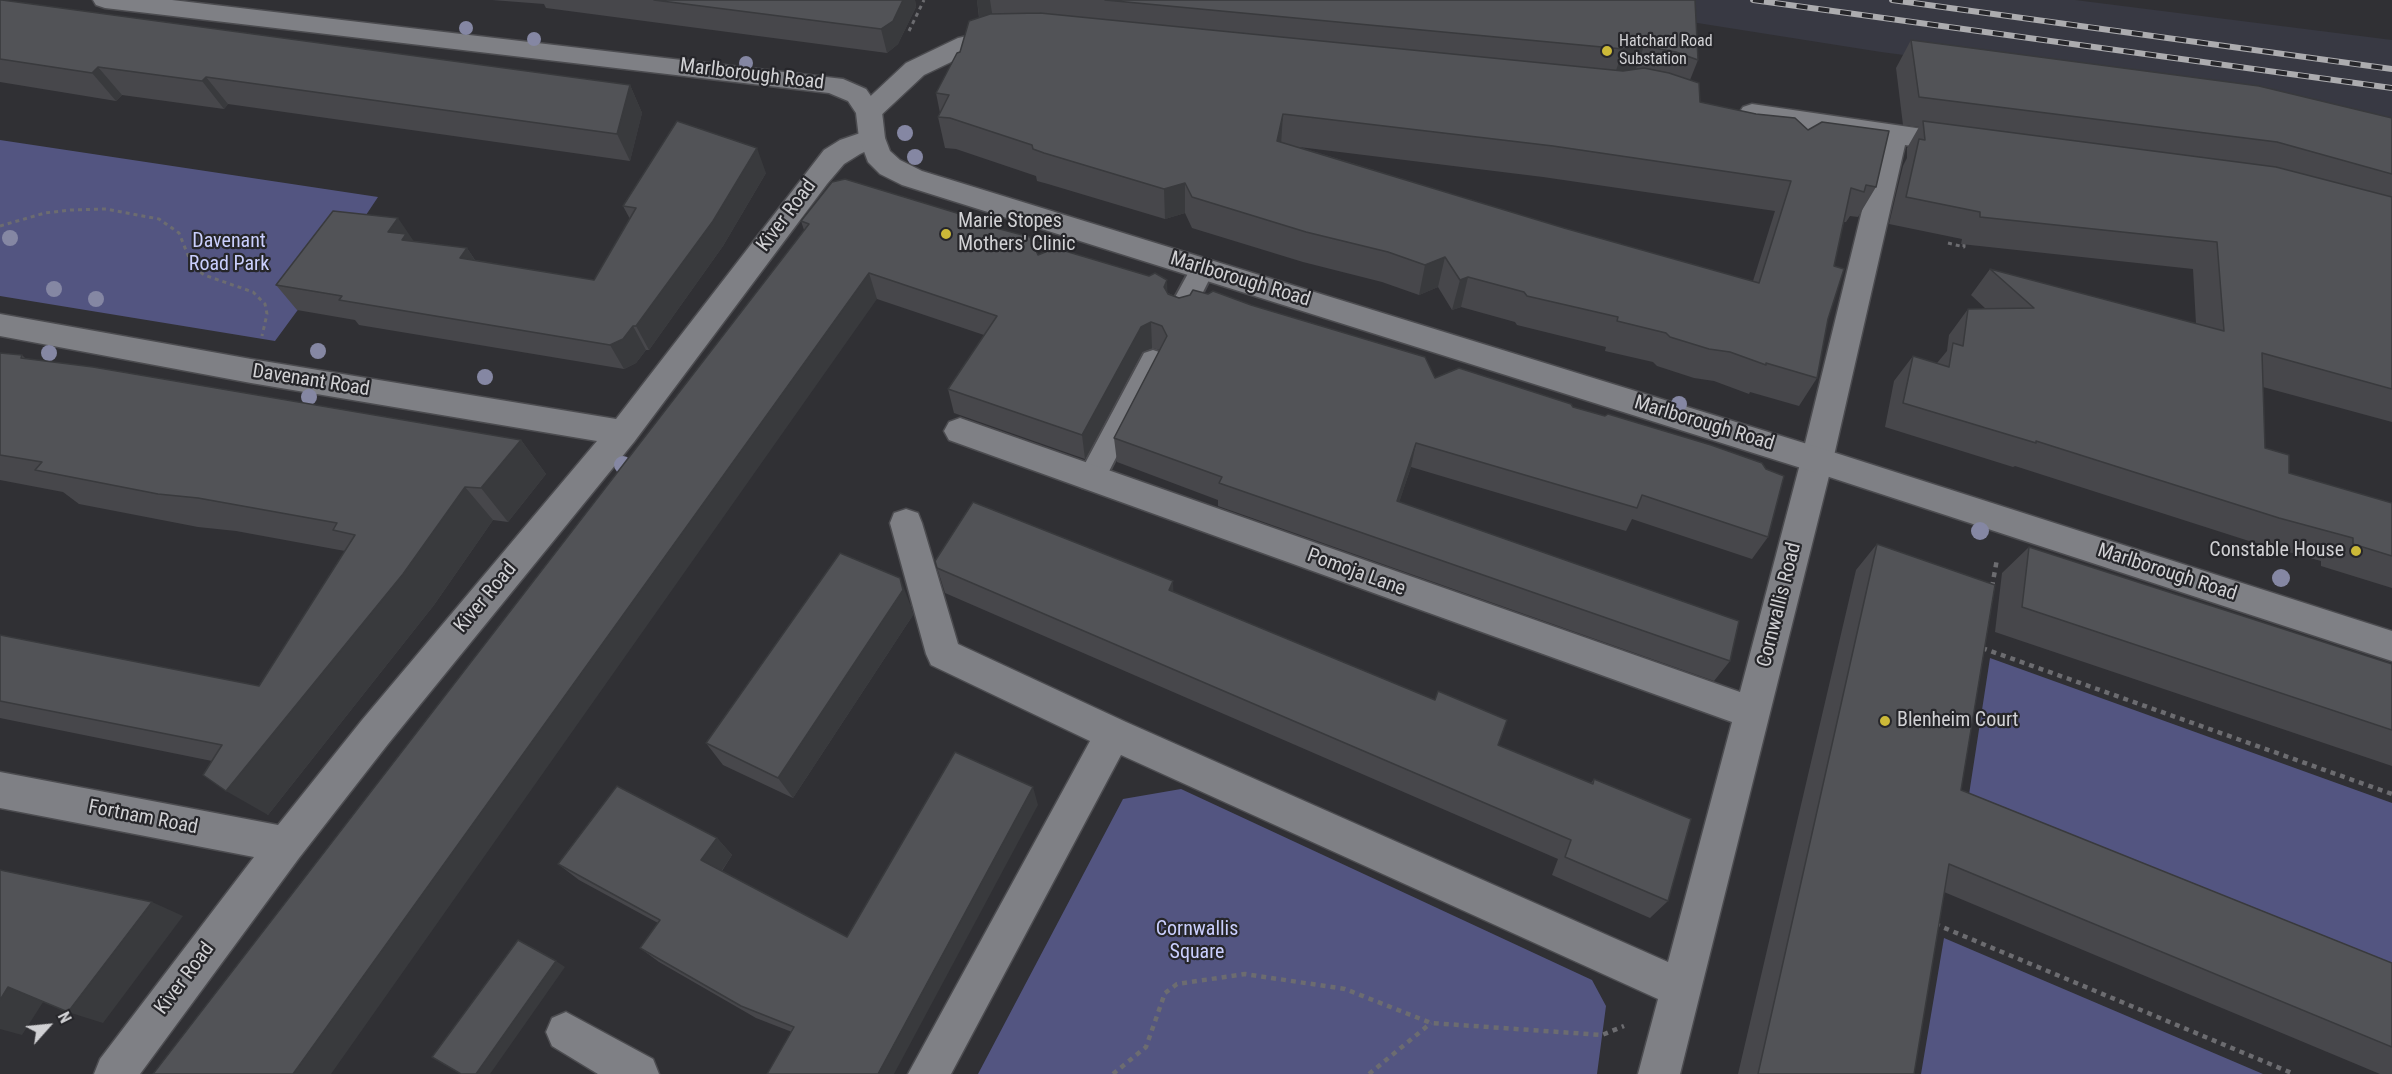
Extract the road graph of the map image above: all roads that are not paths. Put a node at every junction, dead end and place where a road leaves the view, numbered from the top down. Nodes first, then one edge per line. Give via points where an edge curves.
1 (105, 0) edge
2 (1026, 35) edge
3 (1722, 109) edge
4 (871, 125) junction
5 (1894, 135) junction
6 (1976, 146) edge
7 (1203, 268) junction
8 (1180, 312) edge
9 (0, 325) edge
10 (1153, 360) edge
11 (960, 431) dead end
12 (623, 433) junction
13 (1817, 460) junction
14 (1091, 479) junction
15 (906, 523) dead end
16 (2392, 646) edge
17 (1752, 713) junction
18 (1113, 734) junction
19 (0, 790) edge
20 (286, 845) junction
21 (1677, 997) junction
22 (566, 1032) dead end
23 (115, 1074) edge
24 (638, 1074) edge
25 (928, 1074) edge
26 (1659, 1074) edge

1 - 4 street, Marlborough Road via 834,85 857,95
2 - 4 street, Kiver Road via 994,36 967,44 915,69
3 - 5 street
4 - 7 street, Marlborough Road via 878,155 890,167 912,178
4 - 12 street, Kiver Road via 817,177
5 - 6 street
5 - 13 street, Cornwallis Road
7 - 8 lane
7 - 13 street, Marlborough Road
9 - 12 street, Davenant Road
10 - 14 lane
11 - 14 street, Pomoja Lane
12 - 20 street, Kiver Road
13 - 16 street, Marlborough Road
13 - 17 street, Cornwallis Road
14 - 17 street, Pomoja Lane
15 - 18 street via 942,654
17 - 21 street, Cornwallis Road
18 - 21 street
18 - 25 street
19 - 20 street, Fortnam Road
20 - 23 street, Kiver Road
21 - 26 street, Cornwallis Road
22 - 24 street

